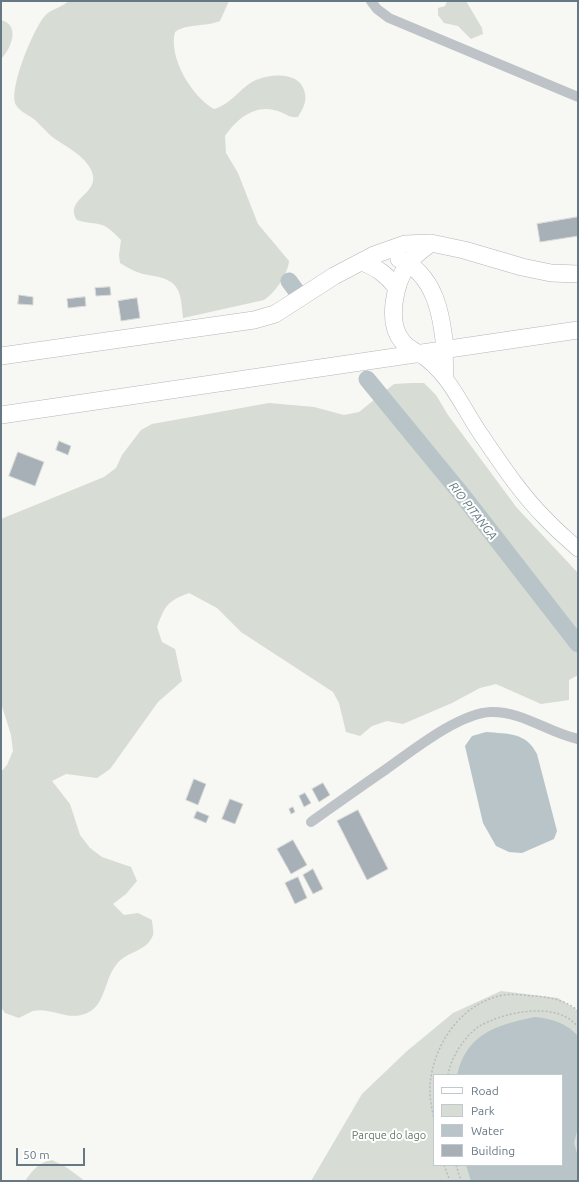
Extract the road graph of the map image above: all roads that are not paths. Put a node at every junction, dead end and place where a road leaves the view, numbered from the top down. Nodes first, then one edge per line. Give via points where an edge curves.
1 (371, 1) edge
2 (578, 97) edge
3 (431, 243) junction
4 (368, 259) junction
5 (408, 263) junction
6 (578, 274) edge
7 (396, 287) junction
8 (578, 330) edge
9 (445, 350) junction
10 (419, 354) junction
11 (1, 356) edge
12 (446, 379) junction
13 (1, 415) edge
14 (578, 549) edge
15 (578, 739) edge
16 (311, 822) dead end

1 - 2 street via 389,18
3 - 4 highway via 405,244
3 - 5 highway
3 - 6 highway via 522,267 551,273
4 - 5 highway via 396,257
4 - 7 highway via 386,274
4 - 11 highway via 334,276 275,314 254,320
5 - 7 highway
5 - 9 highway via 420,272 430,286 441,318
7 - 10 highway via 396,326 402,341
8 - 9 highway
9 - 10 highway
9 - 12 main road
10 - 12 main road via 434,365
10 - 13 highway
12 - 14 main road via 480,433 519,487 544,517
15 - 16 street via 509,713 473,715 414,749

